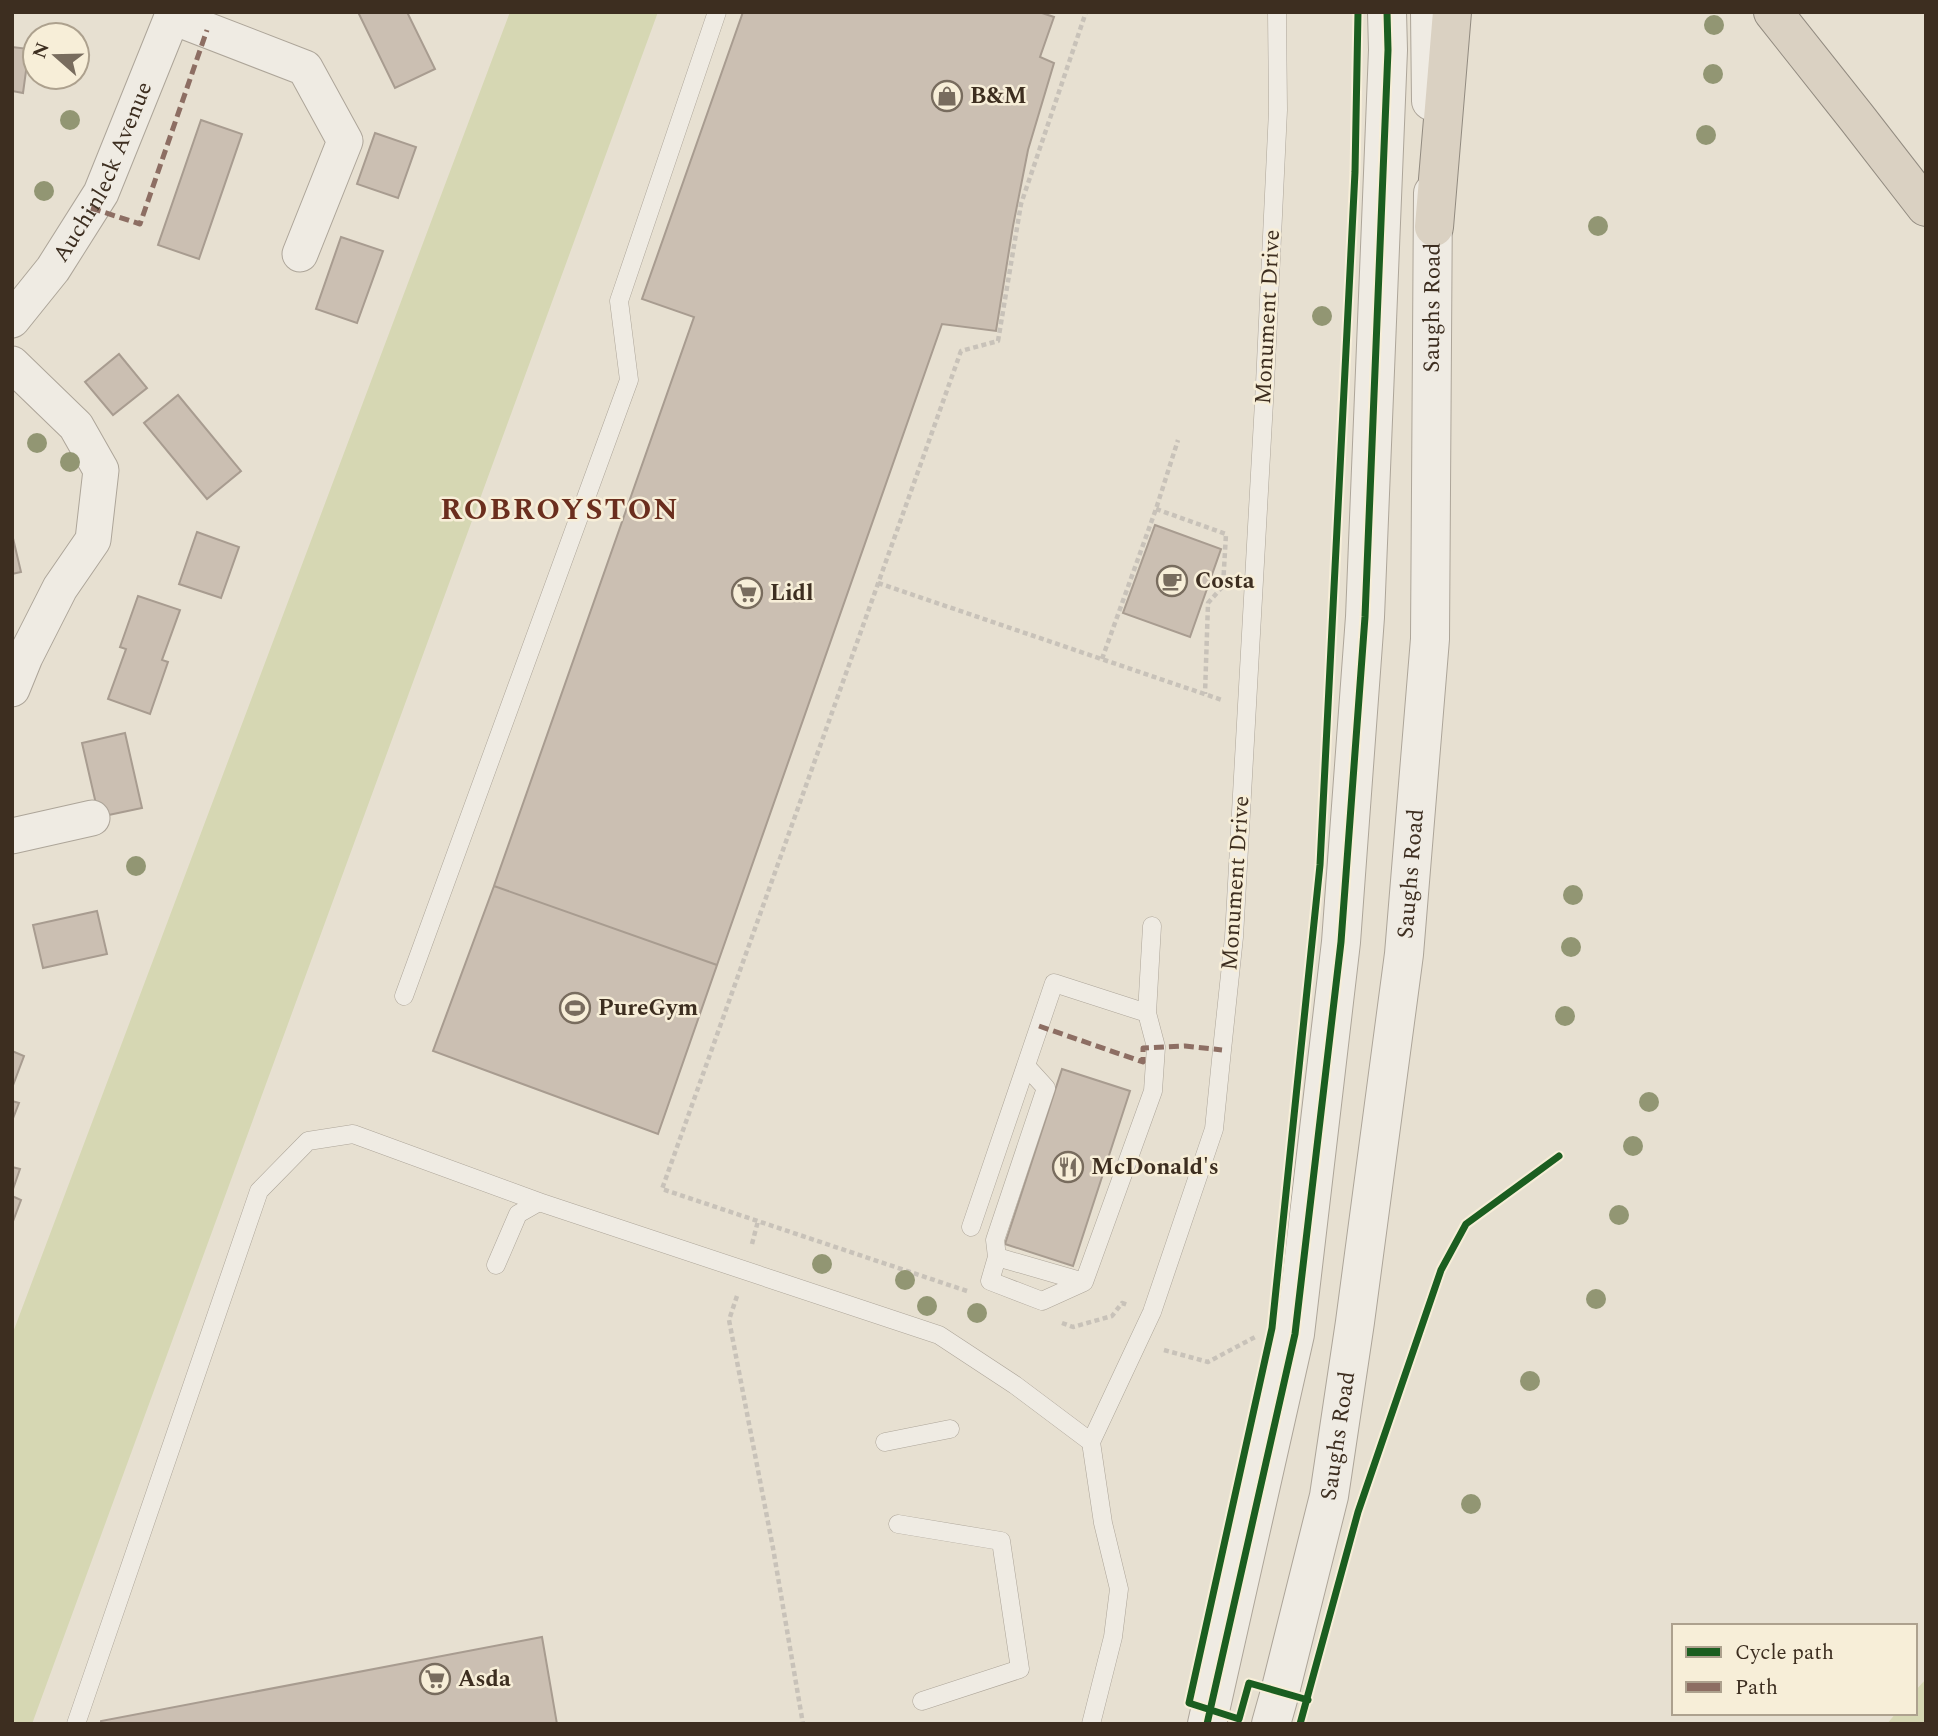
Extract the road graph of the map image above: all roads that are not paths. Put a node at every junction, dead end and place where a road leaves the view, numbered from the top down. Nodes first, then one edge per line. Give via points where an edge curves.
1 (717, 12) edge
2 (1277, 12) edge
3 (1387, 12) edge
4 (1430, 12) edge
5 (1452, 12) edge
6 (1773, 12) edge
7 (173, 14) edge
8 (1926, 207) edge
9 (1434, 227) junction
10 (300, 254) dead end
11 (12, 320) edge
12 (12, 364) edge
13 (12, 689) edge
14 (92, 818) dead end
15 (12, 836) edge
16 (1152, 926) dead end
17 (404, 996) dead end
18 (1147, 1013) junction
19 (1026, 1066) junction
20 (539, 1202) junction
21 (971, 1227) dead end
22 (997, 1257) junction
23 (496, 1265) dead end
24 (1084, 1282) junction
25 (950, 1429) dead end
26 (885, 1442) dead end
27 (1091, 1442) junction
28 (898, 1524) dead end
29 (922, 1701) dead end
30 (76, 1724) edge
31 (1091, 1724) edge
32 (1208, 1724) edge
33 (1270, 1724) edge

1 - 17 lane via 619,301 629,380
2 - 27 lane, Monument Drive via 1275,204 1247,709 1234,937 1214,1129 1152,1312
3 - 32 street via 1365,617 1341,942 1295,1334
4 - 9 street, Saughs Road
5 - 9 highway
6 - 8 highway
7 - 10 street via 305,68 345,141
7 - 11 street, Auchinleck Avenue via 101,193 53,269
9 - 33 street, Saughs Road via 1430,639 1404,954 1329,1496
12 - 13 street via 76,426 101,470 93,540 60,588
14 - 15 street
16 - 18 lane
18 - 19 lane via 1054,982
18 - 24 lane via 1156,1047 1153,1091
19 - 21 lane
19 - 22 lane via 1046,1088 995,1240
20 - 23 lane via 518,1214
20 - 27 lane via 939,1335
20 - 30 lane via 353,1134 308,1141 259,1191
22 - 24 lane
22 - 24 lane via 990,1281 1042,1301
25 - 26 lane
27 - 31 lane via 1119,1589 1113,1637
28 - 29 lane via 1001,1541 1020,1669

